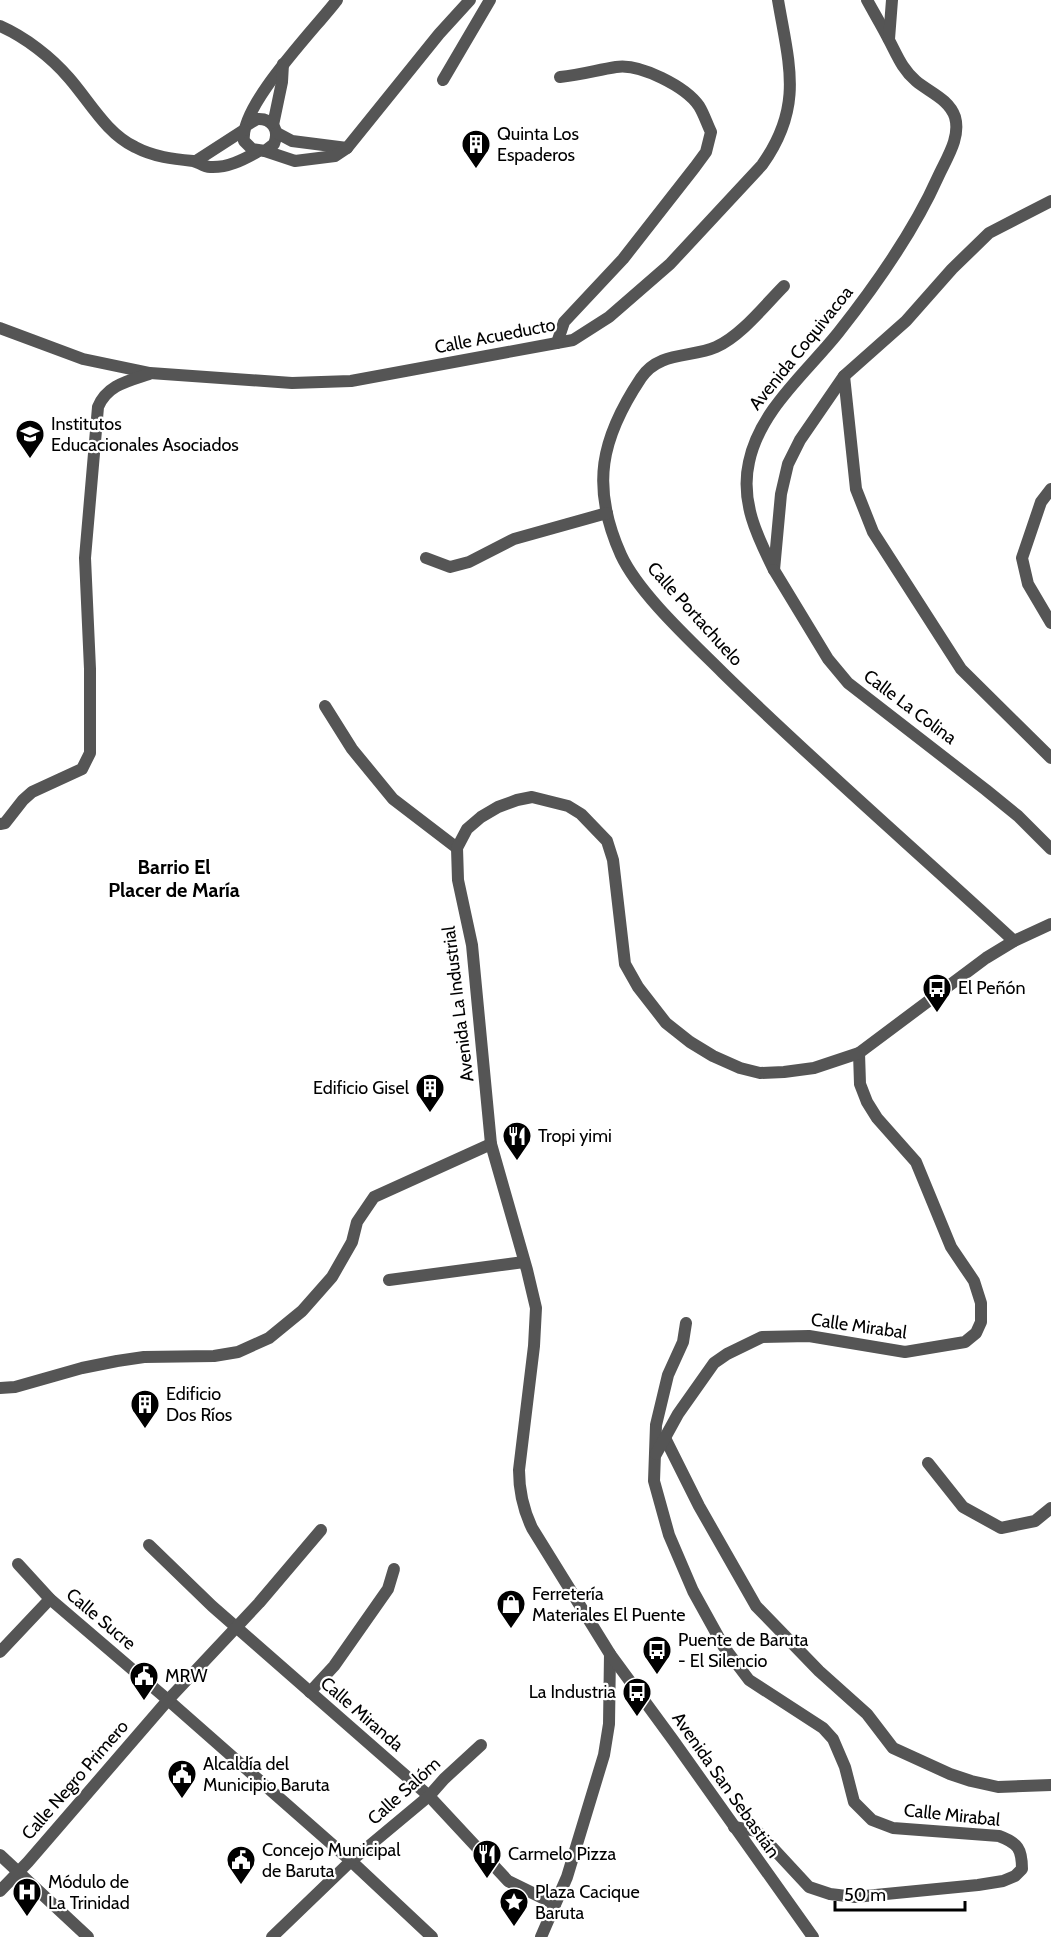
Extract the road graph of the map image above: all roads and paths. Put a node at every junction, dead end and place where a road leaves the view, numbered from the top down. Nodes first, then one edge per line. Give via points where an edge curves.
1 (337, 0) edge
2 (471, 0) edge
3 (490, 0) edge
4 (778, 0) edge
5 (867, 0) edge
6 (892, 0) edge
7 (0, 26) edge
8 (889, 39) junction
9 (283, 64) junction
10 (560, 77) dead end
11 (443, 80) dead end
12 (245, 128) junction
13 (275, 129) junction
14 (346, 148) junction
15 (261, 151) junction
16 (196, 161) junction
17 (1051, 201) edge
18 (784, 286) dead end
19 (0, 328) edge
20 (557, 343) junction
21 (150, 373) junction
22 (844, 376) junction
23 (1051, 489) edge
24 (607, 513) junction
25 (426, 558) dead end
26 (774, 570) junction
27 (1051, 623) edge
28 (325, 706) dead end
29 (1051, 758) edge
30 (0, 824) edge
31 (457, 848) junction
32 (1051, 849) edge
33 (1051, 924) edge
34 (1014, 941) junction
35 (859, 1053) junction
36 (491, 1144) junction
37 (524, 1262) junction
38 (389, 1280) dead end
39 (686, 1323) dead end
40 (0, 1388) edge
41 (665, 1438) junction
42 (655, 1455) junction
43 (928, 1463) dead end
44 (1051, 1508) edge
45 (321, 1530) dead end
46 (149, 1545) dead end
47 (18, 1564) dead end
48 (394, 1569) dead end
49 (50, 1599) junction
50 (236, 1626) junction
51 (0, 1652) edge
52 (609, 1654) junction
53 (309, 1692) junction
54 (168, 1700) junction
55 (481, 1745) dead end
56 (1051, 1785) edge
57 (429, 1796) junction
58 (734, 1827) junction
59 (0, 1855) edge
60 (351, 1861) junction
61 (19, 1872) junction
62 (0, 1891) edge
63 (555, 1904) junction
64 (88, 1937) edge
65 (272, 1937) edge
66 (432, 1937) edge
67 (541, 1937) edge
68 (813, 1937) edge

1 - 9 street
2 - 14 street
3 - 11 street
4 - 20 street, Calle Acueducto via 791,88 788,114 772,151 670,264 641,290 589,332
5 - 8 street, Avenida Coquivacoa
6 - 8 street
7 - 16 street via 28,42 67,76 103,121 125,141 157,156
8 - 26 street, Avenida Coquivacoa via 898,62 945,103 954,116 957,133 905,240 860,305 758,432 748,463 746,493 753,524
9 - 12 street via 263,91
9 - 13 street
10 - 20 street via 618,66 642,70 666,80 698,105 711,132 706,152 623,259 564,322
12 - 13 street via 263,118
12 - 15 street via 244,141
12 - 16 street
13 - 14 street via 292,141
13 - 15 street via 274,144
14 - 15 street via 335,156 295,161
15 - 16 street via 220,166 204,166
17 - 22 street via 989,233 906,321
18 - 24 street, Calle Portachuelo via 732,337 715,348 669,357 643,375 617,419 604,458 602,477
19 - 21 street, Calle Acueducto via 83,359
20 - 21 street, Calle Acueducto via 351,381 292,383
21 - 30 street via 114,386 102,396 98,407 85,558 90,753 82,769 32,792
22 - 26 street via 788,464 781,494
22 - 29 street via 856,489 873,532 961,669
23 - 27 street via 1041,502 1022,558 1028,584
24 - 25 street via 514,539 469,562 450,567
24 - 34 street, Calle Portachuelo via 622,557 640,584 687,637
26 - 32 street, Calle La Colina via 821,649 848,683 994,796
28 - 31 street via 352,749 393,799
31 - 35 street via 467,829 481,817 517,800 532,797 568,806 607,841 613,860 626,964 666,1023 690,1042 731,1064 760,1073 814,1068
31 - 36 street, Avenida La Industrial via 458,880 472,945
33 - 34 street
34 - 35 street via 952,982
35 - 41 street, Calle Mirabal via 861,1084 867,1102 916,1162 951,1247 974,1281 981,1303 981,1322 976,1333 965,1342 905,1352 809,1336 762,1337 714,1363
36 - 37 street, Avenida La Industrial
36 - 40 street via 374,1197 357,1222 332,1277 302,1311 270,1338 238,1352 117,1361
37 - 38 street
37 - 52 street, Avenida La Industrial via 536,1308 519,1491 532,1528
39 - 42 street, Calle Mirabal via 656,1425
41 - 42 street, Calle Mirabal
41 - 56 street via 756,1606 867,1714 892,1748 980,1783 998,1787
42 - 58 street, Calle Mirabal via 654,1481 669,1534 693,1591 724,1647 749,1680 823,1728 833,1739 854,1802 862,1812 893,1828 999,1836 1012,1841 1022,1854 1022,1869 1003,1881 978,1886 855,1897 830,1894 809,1887 758,1830
43 - 44 street via 963,1507 1000,1528 1035,1521
45 - 50 street, Calle Negro Primero
46 - 50 street, Calle Miranda
47 - 49 street, Calle Sucre
48 - 53 street via 388,1589 334,1666
49 - 51 street
49 - 54 street, Calle Sucre
50 - 53 street, Calle Miranda
50 - 54 street, Calle Negro Primero
52 - 58 street, Avenida San Sebastián
52 - 63 street via 609,1724 604,1755
53 - 57 street, Calle Miranda
54 - 60 street, Calle Sucre
54 - 61 street, Calle Negro Primero
55 - 57 street, Calle Salóm
57 - 60 street, Calle Salóm
57 - 63 street, Calle Miranda via 508,1881
58 - 68 street, Avenida San Sebastián
59 - 61 street
60 - 65 street, Calle Salóm
60 - 66 street, Calle Sucre
61 - 62 street, Calle Negro Primero
61 - 64 street
63 - 67 street

